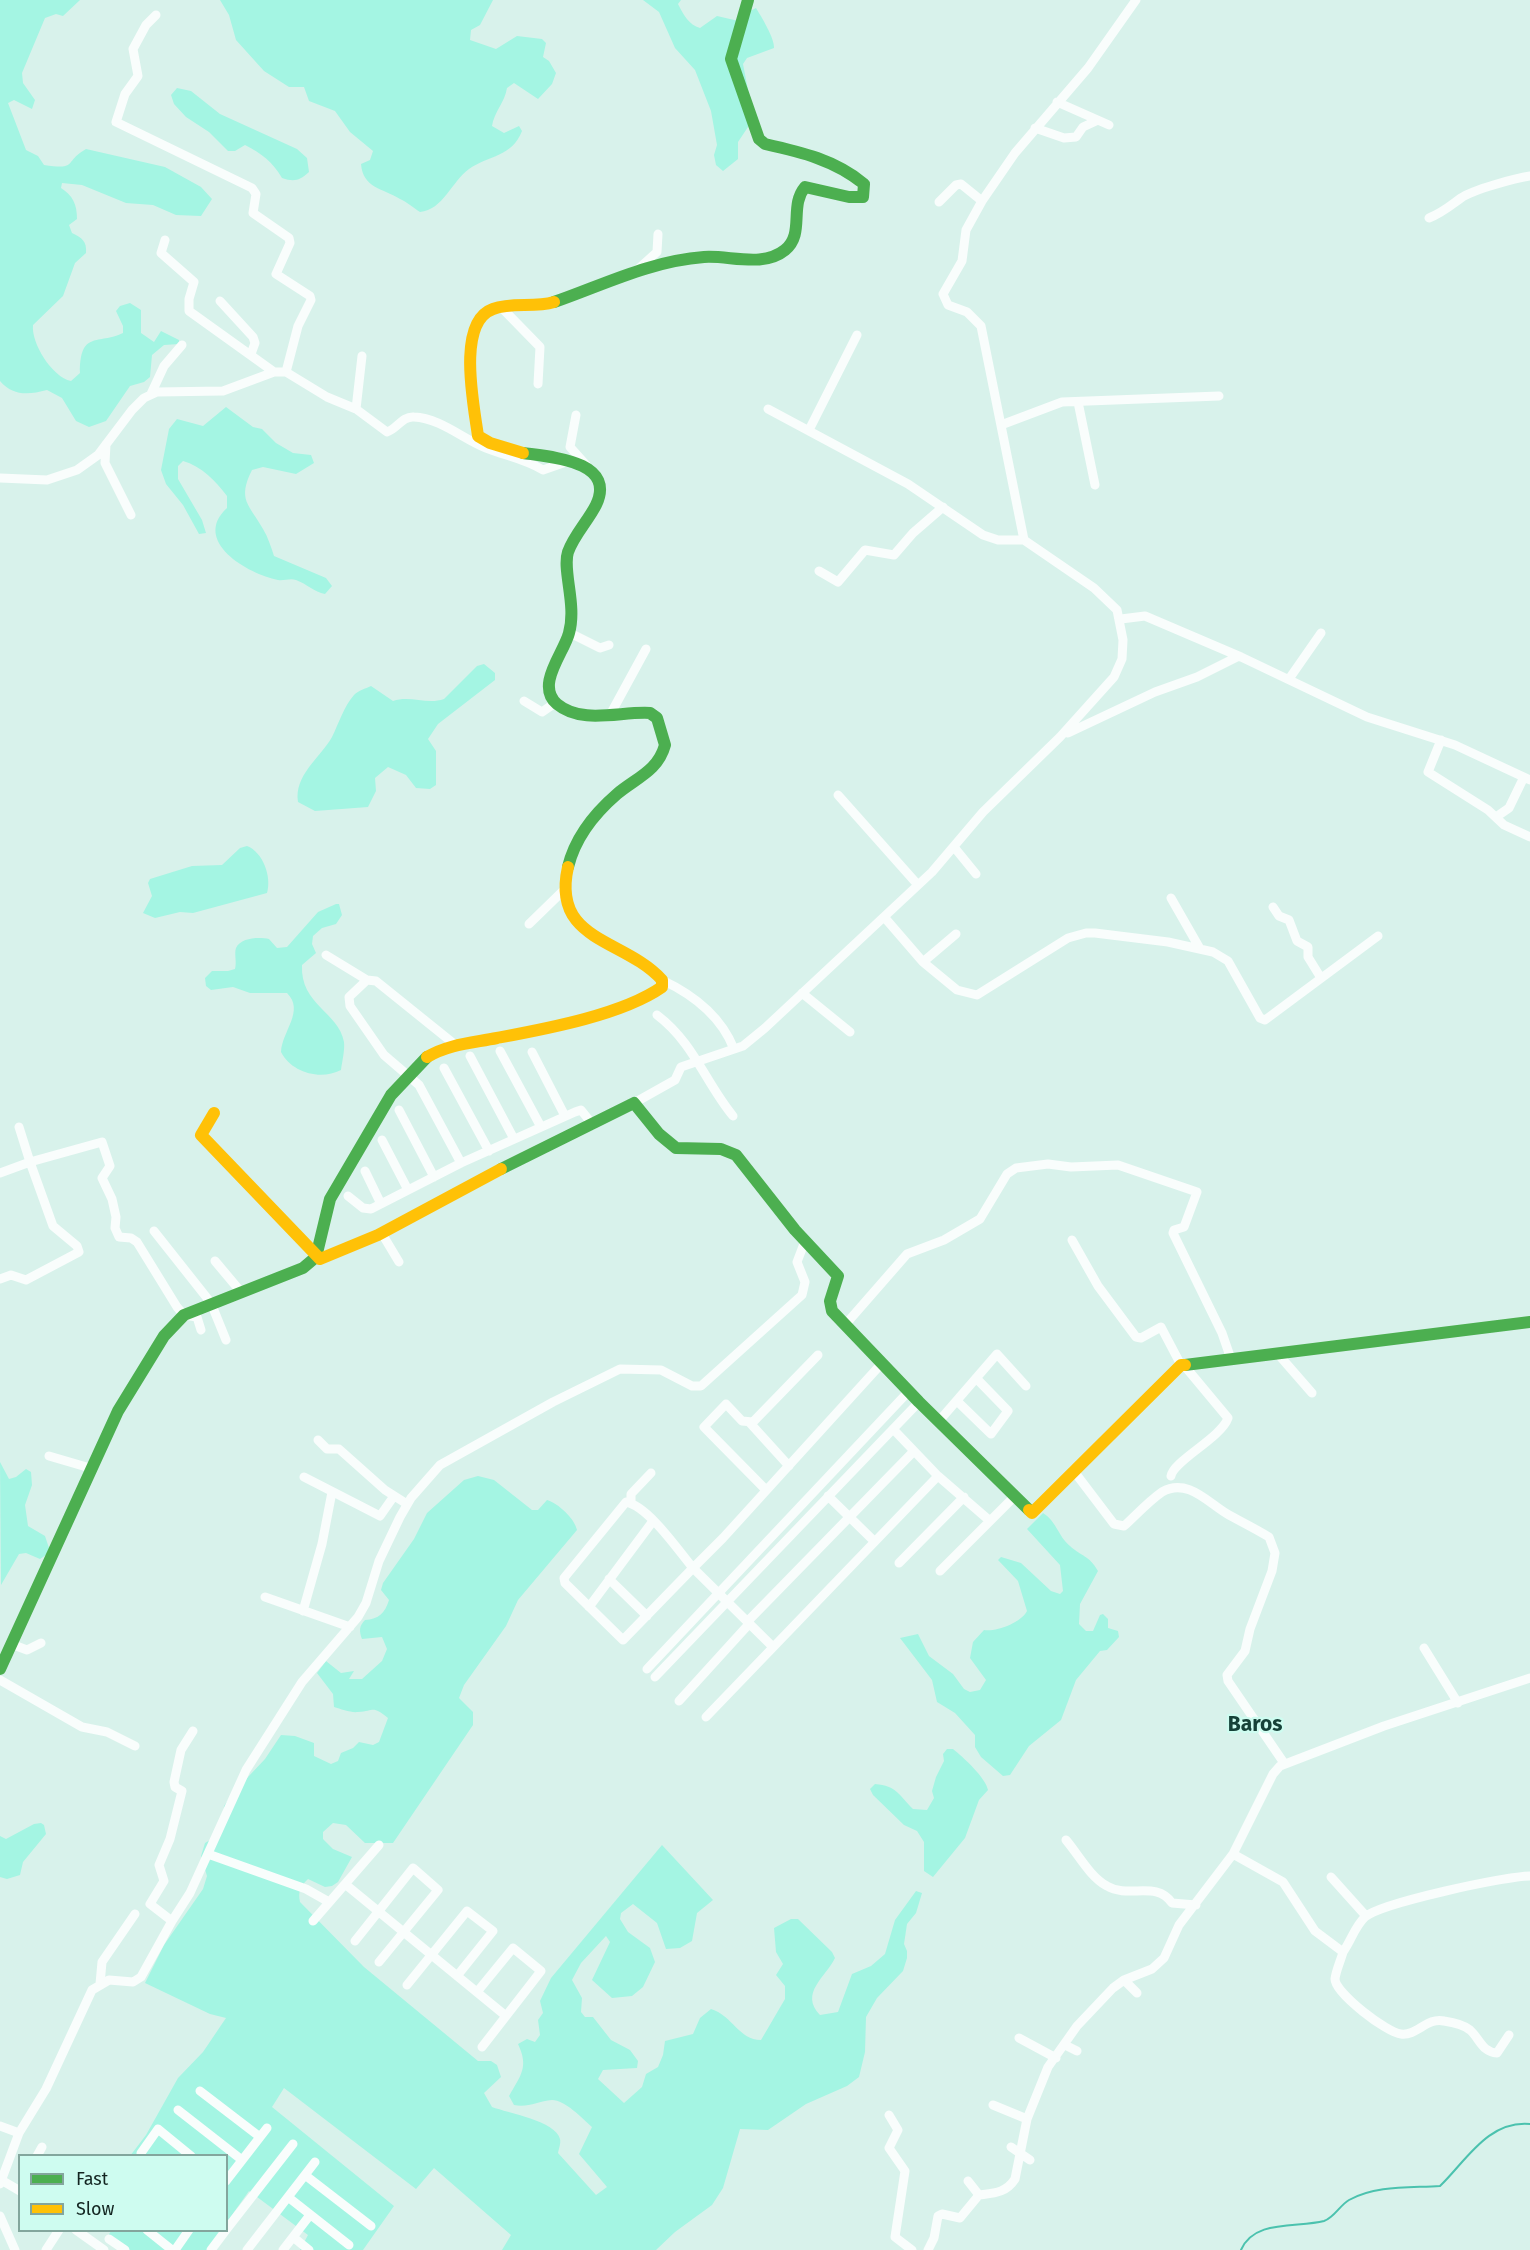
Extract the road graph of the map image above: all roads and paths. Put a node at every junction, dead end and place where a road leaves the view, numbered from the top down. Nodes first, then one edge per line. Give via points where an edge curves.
1 (748, 0) edge
2 (1136, 0) edge
3 (156, 15) dead end
4 (1057, 102) junction
5 (1096, 121) junction
6 (1109, 125) dead end
7 (1035, 128) junction
8 (1530, 176) edge
9 (982, 201) junction
10 (939, 202) dead end
11 (1429, 218) dead end
12 (658, 234) dead end
13 (165, 240) dead end
14 (633, 273) junction
15 (220, 301) dead end
16 (501, 307) junction
17 (857, 334) dead end
18 (182, 345) dead end
19 (251, 354) junction
20 (362, 356) dead end
21 (274, 372) junction
22 (286, 372) junction
23 (538, 384) dead end
24 (151, 394) junction
25 (1219, 396) dead end
26 (1078, 402) junction
27 (768, 408) dead end
28 (356, 409) junction
29 (576, 415) dead end
30 (1000, 425) junction
31 (809, 430) junction
32 (106, 444) junction
33 (566, 462) junction
34 (588, 467) junction
35 (0, 478) edge
36 (1095, 484) dead end
37 (943, 507) junction
38 (131, 515) dead end
39 (1024, 540) junction
40 (819, 571) dead end
41 (1121, 619) junction
42 (570, 633) junction
43 (1321, 633) dead end
44 (609, 645) dead end
45 (646, 649) dead end
46 (1241, 657) junction
47 (1289, 679) junction
48 (524, 701) dead end
49 (555, 703) junction
50 (610, 715) junction
51 (1060, 737) junction
52 (1441, 740) junction
53 (1527, 778) edge
54 (838, 795) dead end
55 (1496, 816) junction
56 (1530, 837) edge
57 (954, 847) junction
58 (976, 874) dead end
59 (918, 885) junction
60 (565, 889) junction
61 (1171, 898) dead end
62 (1273, 907) dead end
63 (885, 918) junction
64 (529, 924) dead end
65 (956, 934) dead end
66 (1378, 936) dead end
67 (1199, 947) junction
68 (326, 955) dead end
69 (923, 962) junction
70 (1321, 978) junction
71 (368, 980) junction
72 (663, 980) junction
73 (802, 993) junction
74 (645, 999) junction
75 (657, 1015) junction
76 (668, 1031) dead end
77 (850, 1032) dead end
78 (453, 1043) junction
79 (734, 1049) junction
80 (500, 1051) dead end
81 (532, 1052) dead end
82 (470, 1056) dead end
83 (699, 1061) junction
84 (444, 1068) dead end
85 (408, 1074) junction
86 (634, 1103) junction
87 (399, 1110) dead end
88 (214, 1113) dead end
89 (565, 1116) junction
90 (733, 1116) dead end
91 (593, 1125) junction
92 (19, 1127) dead end
93 (541, 1127) junction
94 (514, 1139) junction
95 (382, 1140) dead end
96 (489, 1151) junction
97 (30, 1162) junction
98 (461, 1163) junction
99 (365, 1171) dead end
100 (0, 1173) edge
101 (434, 1177) junction
102 (408, 1190) junction
103 (348, 1196) dead end
104 (381, 1204) junction
105 (154, 1231) dead end
106 (381, 1232) junction
107 (1072, 1240) dead end
108 (806, 1241) junction
109 (316, 1257) junction
110 (215, 1261) dead end
111 (399, 1262) dead end
112 (0, 1279) edge
113 (242, 1292) junction
114 (211, 1303) junction
115 (184, 1315) junction
116 (1530, 1322) edge
117 (845, 1325) junction
118 (201, 1330) dead end
119 (226, 1340) dead end
120 (1278, 1354) junction
121 (818, 1355) dead end
122 (1231, 1359) junction
123 (883, 1362) junction
124 (1182, 1364) junction
125 (976, 1378) junction
126 (1026, 1386) dead end
127 (909, 1391) junction
128 (1312, 1393) dead end
129 (957, 1401) junction
130 (919, 1402) junction
131 (939, 1421) junction
132 (750, 1423) junction
133 (893, 1429) junction
134 (318, 1440) dead end
135 (914, 1451) junction
136 (49, 1456) dead end
137 (789, 1466) junction
138 (90, 1468) junction
139 (1073, 1470) junction
140 (651, 1473) dead end
141 (938, 1476) junction
142 (1171, 1476) dead end
143 (303, 1477) dead end
144 (766, 1490) junction
145 (332, 1492) junction
146 (394, 1496) junction
147 (828, 1496) junction
148 (1015, 1496) junction
149 (964, 1497) junction
150 (631, 1503) junction
151 (407, 1504) junction
152 (849, 1517) junction
153 (653, 1521) junction
154 (990, 1521) junction
155 (874, 1541) junction
156 (899, 1563) dead end
157 (693, 1568) junction
158 (940, 1571) dead end
159 (609, 1579) junction
160 (716, 1593) junction
161 (265, 1597) dead end
162 (726, 1602) junction
163 (589, 1607) junction
164 (303, 1611) junction
165 (647, 1616) junction
166 (748, 1623) junction
167 (350, 1627) junction
168 (623, 1640) junction
169 (41, 1643) dead end
170 (11, 1644) junction
171 (772, 1646) junction
172 (1424, 1648) dead end
173 (616, 1649) dead end
174 (0, 1669) edge
175 (646, 1669) dead end
176 (655, 1677) dead end
177 (1530, 1678) edge
178 (0, 1680) edge
179 (679, 1701) dead end
180 (1458, 1703) junction
181 (706, 1717) dead end
182 (193, 1731) dead end
183 (135, 1746) dead end
184 (1284, 1763) junction
185 (1066, 1840) dead end
186 (379, 1845) dead end
187 (208, 1854) junction
188 (1233, 1854) junction
189 (1530, 1876) edge
190 (1331, 1877) dead end
191 (345, 1884) junction
192 (329, 1902) junction
193 (1196, 1905) junction
194 (378, 1911) junction
195 (135, 1914) dead end
196 (1366, 1916) junction
197 (172, 1921) junction
198 (313, 1921) dead end
199 (404, 1932) junction
200 (355, 1941) dead end
201 (1343, 1952) junction
202 (432, 1955) junction
203 (379, 1962) dead end
204 (457, 1976) junction
205 (1124, 1980) junction
206 (100, 1984) junction
207 (407, 1985) dead end
208 (477, 1992) junction
209 (1137, 1993) dead end
210 (506, 2016) junction
211 (1509, 2035) dead end
212 (1019, 2038) dead end
213 (1065, 2045) junction
214 (482, 2047) dead end
215 (1077, 2051) dead end
216 (1056, 2058) junction
217 (200, 2091) dead end
218 (993, 2105) dead end
219 (178, 2110) dead end
220 (889, 2115) dead end
221 (1028, 2119) junction
222 (0, 2126) edge
223 (267, 2128) dead end
224 (19, 2133) junction
225 (260, 2137) junction
226 (292, 2144) dead end
227 (42, 2147) dead end
228 (1011, 2147) dead end
229 (1020, 2152) junction
230 (141, 2153) edge
231 (38, 2154) edge
232 (188, 2154) edge
233 (5, 2158) edge
234 (242, 2160) junction
235 (1030, 2160) dead end
236 (315, 2162) dead end
237 (305, 2175) junction
238 (228, 2178) edge
239 (968, 2181) dead end
240 (1, 2182) edge
241 (18, 2187) edge
242 (979, 2195) junction
243 (288, 2197) junction
244 (310, 2215) junction
245 (0, 2216) edge
246 (372, 2226) dead end
247 (228, 2227) edge
248 (58, 2232) edge
249 (150, 2232) edge
250 (187, 2232) edge
251 (224, 2232) edge
252 (89, 2234) edge
253 (293, 2237) junction
254 (109, 2238) dead end
255 (349, 2245) dead end
256 (49, 2249) edge
257 (15, 2250) edge
258 (104, 2250) edge
259 (124, 2250) edge
260 (173, 2250) edge
261 (211, 2250) edge
262 (247, 2250) edge
263 (283, 2250) edge
264 (309, 2250) edge
265 (912, 2250) edge
266 (928, 2250) edge

1 - 14 street via 730,59 759,139 842,168 864,184 865,194 851,198 817,186 805,187 796,200 796,235 784,251 770,258 702,257
2 - 4 street via 1094,60
3 - 22 street via 133,49 138,76 125,94 115,121 252,188 256,194 253,213 289,238 276,274 311,300 298,326
4 - 5 street
4 - 7 street
5 - 6 street
5 - 7 street via 1083,127 1076,137 1064,138
7 - 9 street
8 - 11 street via 1470,193
9 - 10 street via 961,184
9 - 30 street via 966,230 962,261 944,294 948,304 967,312 981,326
12 - 14 street via 657,252
13 - 19 street via 160,253 194,282 189,311
14 - 16 street via 546,305
15 - 19 street via 253,337
16 - 23 street via 540,347
16 - 33 street via 481,316 474,331 471,370 478,436 499,448
17 - 31 street
18 - 24 street via 164,366
19 - 21 street
20 - 28 street
21 - 22 street
21 - 24 street via 222,391
22 - 28 street
24 - 32 street via 132,410
25 - 26 street
26 - 30 street via 1062,402
26 - 36 street
27 - 31 street
28 - 33 street via 387,432 406,418 417,417 543,470
29 - 34 street via 570,447
30 - 39 street
31 - 37 street
32 - 35 street via 89,462 63,476 33,481
32 - 38 street via 105,463
33 - 34 street
34 - 42 street via 599,477 601,495 567,555 574,611
37 - 39 street via 983,535 998,540
37 - 40 street via 894,555 865,550 838,582
39 - 41 street via 1094,588
41 - 46 street via 1145,616
41 - 51 street via 1122,659 1114,677
42 - 44 street via 600,648
42 - 49 street via 548,682 548,692
43 - 47 street
45 - 50 street
46 - 47 street
46 - 51 street
47 - 52 street via 1367,717
48 - 49 street via 542,712
49 - 50 street via 584,715
50 - 60 street via 650,713 657,718 665,752 657,765 591,819 575,849
51 - 57 street via 983,812
52 - 53 street
52 - 55 street via 1428,772
53 - 55 street via 1509,808
54 - 59 street
55 - 56 street via 1504,825
57 - 58 street
57 - 59 street
59 - 63 street
60 - 64 street
60 - 72 street via 570,915 579,930 646,962
61 - 67 street
62 - 70 street via 1279,916 1289,920 1298,943 1307,945 1308,957
63 - 69 street
63 - 73 street
65 - 69 street
66 - 70 street
67 - 69 street via 1086,933 1068,938 976,995 957,990
67 - 70 street via 1228,961 1263,1020
68 - 71 street
71 - 78 street via 376,981
71 - 85 street via 349,997 350,1006 384,1055
72 - 74 street via 658,993
72 - 79 street via 699,1002 716,1018
73 - 77 street
73 - 79 street via 765,1028
74 - 75 street
74 - 78 street via 526,1032
75 - 76 street
75 - 83 street via 672,1026
78 - 85 street via 425,1058
79 - 83 street
80 - 93 street
81 - 89 street
82 - 94 street
83 - 86 street via 681,1067 675,1080
83 - 90 street
84 - 96 street
85 - 98 street via 423,1092
85 - 109 street via 391,1095 330,1198
86 - 91 street
86 - 108 street via 668,1143 677,1148 727,1149 736,1155
87 - 101 street
88 - 109 street via 201,1136
89 - 91 street via 581,1110
89 - 93 street
91 - 106 street
92 - 97 street
93 - 94 street
94 - 96 street
95 - 102 street
96 - 98 street
97 - 100 street
97 - 112 street via 53,1226 80,1251 26,1280 11,1275
97 - 115 street via 104,1143 110,1166 102,1178 115,1209 117,1233 137,1242
98 - 101 street
99 - 104 street
101 - 102 street
102 - 104 street
103 - 104 street via 366,1209
105 - 114 street
106 - 109 street via 322,1259
106 - 111 street
107 - 124 street via 1098,1286 1136,1337 1161,1328
108 - 117 street via 838,1276 830,1301 832,1311
108 - 151 street via 796,1262 805,1282 802,1295 700,1386 692,1386 661,1370 621,1370 553,1402 440,1465
109 - 113 street via 303,1268
110 - 113 street
113 - 114 street
114 - 115 street
114 - 119 street
115 - 118 street via 197,1317
115 - 138 street via 142,1369
116 - 120 street
117 - 122 street via 907,1254 944,1240 980,1219 1012,1171 1048,1164 1109,1164 1197,1192 1184,1227 1173,1233
117 - 123 street
120 - 122 street
120 - 128 street
121 - 132 street
122 - 124 street
123 - 127 street
123 - 137 street
124 - 139 street
124 - 142 street via 1228,1418 1195,1453 1174,1467
125 - 126 street via 997,1354
125 - 129 street
125 - 129 street via 1008,1411 991,1434
127 - 130 street
127 - 160 street
129 - 131 street
130 - 131 street
130 - 133 street
131 - 148 street
132 - 137 street
132 - 144 street via 742,1421 726,1404 704,1427
133 - 135 street
133 - 147 street
134 - 146 street via 327,1449 339,1449
135 - 141 street
135 - 152 street
136 - 138 street
137 - 144 street
138 - 170 street
139 - 148 street via 1032,1513
139 - 184 street via 1118,1526 1124,1526 1164,1491 1179,1489 1194,1491 1269,1537 1275,1553 1272,1571 1245,1651 1227,1675
140 - 150 street via 631,1494
141 - 149 street
141 - 155 street
143 - 145 street
144 - 157 street
145 - 146 street via 380,1516
145 - 164 street
146 - 151 street
147 - 152 street
147 - 162 street
148 - 154 street
149 - 154 street
149 - 156 street
150 - 153 street
150 - 163 street via 623,1503 564,1578
151 - 167 street via 379,1561 366,1603
152 - 155 street
152 - 166 street
153 - 157 street
153 - 159 street
154 - 158 street
155 - 171 street
157 - 160 street
157 - 165 street
159 - 163 street
159 - 165 street
160 - 162 street
160 - 175 street
161 - 164 street
162 - 166 street
162 - 176 street
163 - 168 street
164 - 167 street
165 - 168 street
166 - 171 street
166 - 179 street
167 - 187 street via 320,1657 246,1770
168 - 173 street
169 - 170 street via 27,1650
170 - 174 street
171 - 181 street
172 - 180 street
177 - 180 street
178 - 183 street via 82,1727 107,1732
180 - 184 street
182 - 197 street via 181,1750 174,1782 182,1791 159,1865 164,1881 150,1904
184 - 188 street via 1273,1774
185 - 193 street via 1106,1886 1117,1891 1156,1890 1172,1903
186 - 191 street
187 - 192 street via 306,1889
187 - 197 street
188 - 193 street
188 - 201 street via 1283,1882 1315,1931
189 - 196 street via 1447,1890
190 - 196 street
191 - 192 street
191 - 194 street
192 - 198 street
193 - 205 street via 1179,1925 1158,1964
194 - 199 street
194 - 199 street via 413,1868 438,1890
194 - 200 street
195 - 206 street via 102,1962
196 - 201 street
197 - 206 street via 141,1977 133,1982 117,1979
199 - 202 street
199 - 203 street
201 - 211 street via 1335,1979 1337,1987 1350,2002 1394,2032 1407,2034 1431,2021 1443,2020 1467,2028 1479,2044 1497,2053
202 - 204 street
202 - 204 street via 466,1911 493,1931
202 - 207 street
204 - 208 street
205 - 209 street
205 - 213 street via 1087,2015
206 - 224 street via 92,1990 46,2089
208 - 210 street
208 - 210 street via 513,1948 527,1959 541,1971
210 - 214 street
212 - 216 street
213 - 215 street
213 - 216 street
216 - 221 street via 1044,2076
217 - 225 street
218 - 221 street
219 - 234 street
220 - 265 street via 898,2131 889,2148 905,2170 895,2237
221 - 229 street
222 - 224 street
223 - 225 street
224 - 233 street
225 - 234 street
226 - 247 street
227 - 231 street
228 - 229 street
229 - 235 street
229 - 242 street via 1021,2171 1006,2190
230 - 232 street via 158,2129
233 - 240 street
234 - 238 street
236 - 237 street
237 - 243 street
237 - 246 street
239 - 242 street
240 - 241 street
242 - 266 street via 960,2218 938,2216
243 - 244 street
243 - 262 street
244 - 253 street
244 - 255 street
245 - 257 street
248 - 256 street
249 - 260 street
250 - 260 street
251 - 261 street
252 - 258 street
253 - 263 street
253 - 264 street
254 - 259 street

